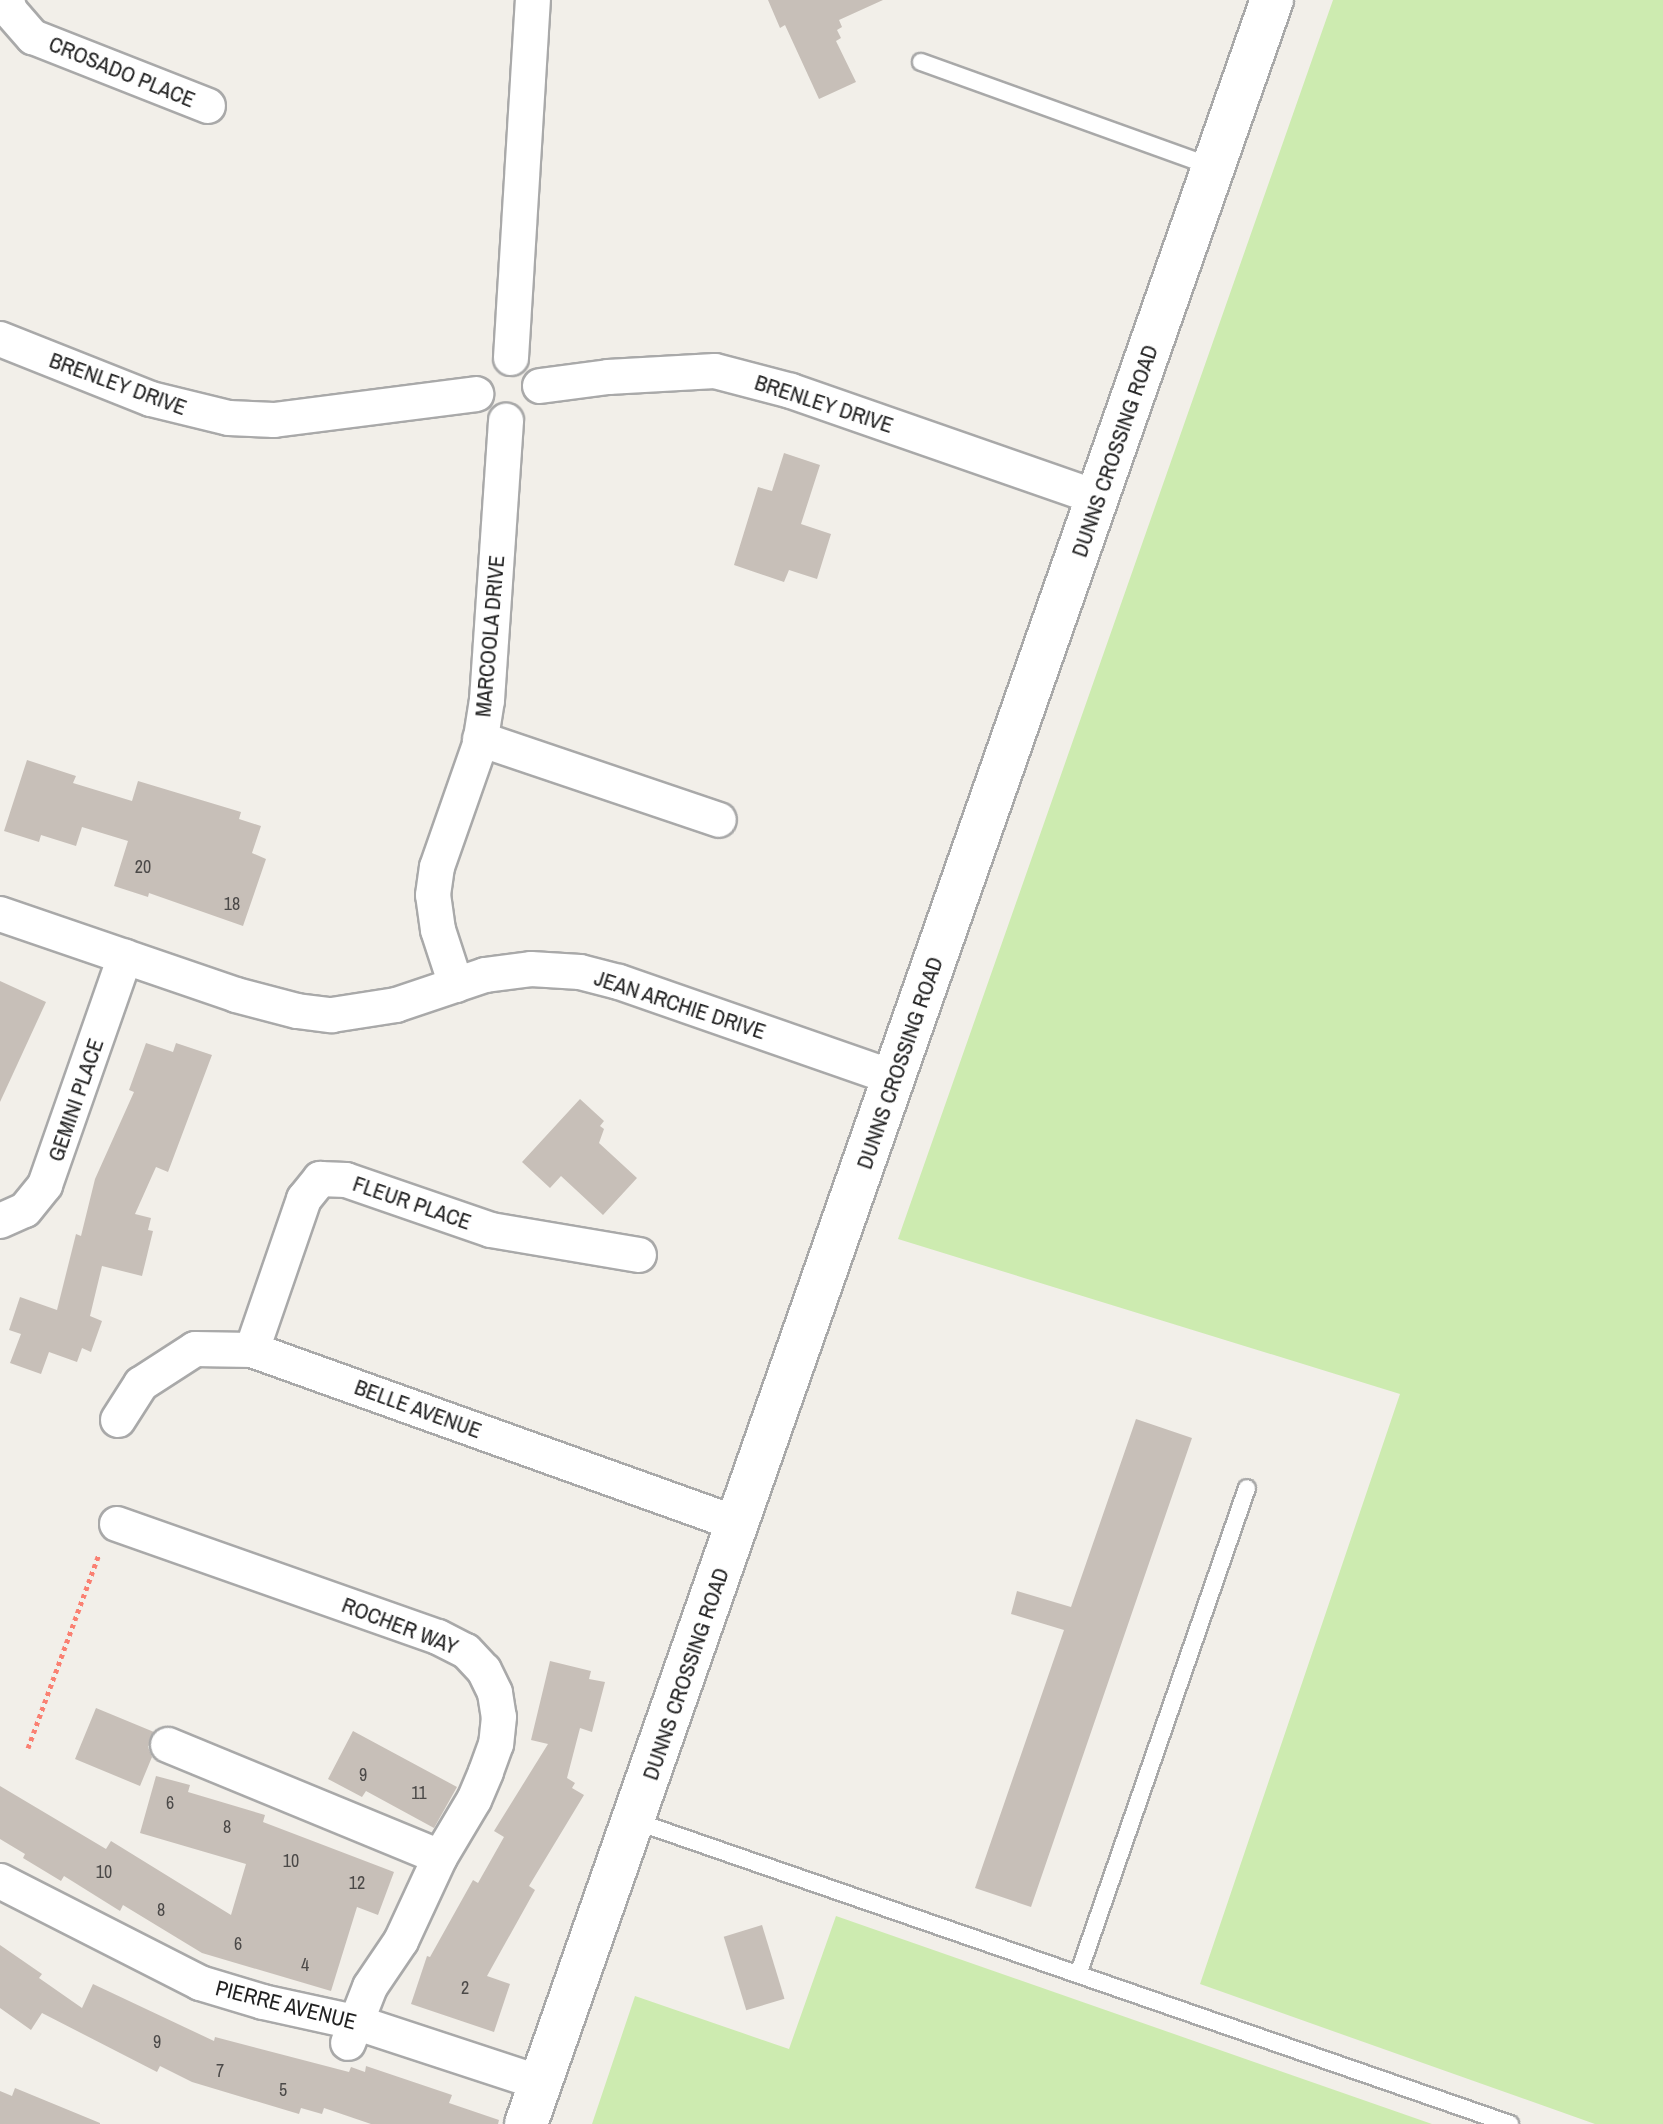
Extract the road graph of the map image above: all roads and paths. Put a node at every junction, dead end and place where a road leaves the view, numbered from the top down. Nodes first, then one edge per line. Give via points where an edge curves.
1 (7, 0) edge
2 (533, 0) edge
3 (1272, 0) edge
4 (921, 62) dead end
5 (208, 106) dead end
6 (1214, 167) junction
7 (0, 339) edge
8 (511, 358) junction
9 (540, 386) junction
10 (476, 394) junction
11 (506, 421) junction
12 (1099, 498) junction
13 (480, 739) junction
14 (719, 820) dead end
15 (0, 914) edge
16 (125, 957) junction
17 (456, 985) junction
18 (895, 1078) junction
19 (0, 1221) edge
20 (639, 1255) dead end
21 (252, 1350) junction
22 (118, 1420) dead end
23 (1247, 1488) dead end
24 (117, 1524) dead end
25 (738, 1524) junction
26 (99, 1554) dead end
27 (168, 1745) dead end
28 (28, 1748) dead end
29 (635, 1821) junction
30 (440, 1857) junction
31 (0, 1881) edge
32 (0, 1907) edge
33 (1079, 1972) junction
34 (352, 2033) junction
35 (533, 2103) edge
36 (1510, 2124) edge

1 - 5 street, CROSADO PLACE via 33,37
2 - 8 street
3 - 6 street, DUNNS CROSSING ROAD
4 - 6 lane
6 - 12 street, DUNNS CROSSING ROAD
7 - 10 street, BRENLEY DRIVE via 151,399 229,418 274,420
8 - 9 street via 533,370
8 - 10 street via 485,368
9 - 11 street via 531,412
9 - 12 street, BRENLEY DRIVE via 715,371 791,391
10 - 11 street via 486,413
11 - 13 street, MARCOOLA DRIVE
12 - 18 street, DUNNS CROSSING ROAD
13 - 14 street
13 - 17 street, MARCOOLA DRIVE via 437,867 433,895
15 - 16 street, JEAN ARCHIE DRIVE
16 - 17 street, JEAN ARCHIE DRIVE via 236,995 332,1015 396,1005
16 - 19 street, GEMINI PLACE via 45,1185 25,1210
17 - 18 street, JEAN ARCHIE DRIVE via 531,969 580,972
18 - 25 street, DUNNS CROSSING ROAD
20 - 21 street, FLEUR PLACE via 491,1230 346,1180 320,1179 304,1199
21 - 22 street, BELLE AVENUE via 195,1349 141,1384
21 - 25 street, BELLE AVENUE
23 - 33 lane
24 - 30 street, ROCHER WAY via 466,1651 484,1670 495,1693 496,1744 474,1800
25 - 29 street, DUNNS CROSSING ROAD
26 - 28 path
27 - 30 street
29 - 33 lane
29 - 35 street, DUNNS CROSSING ROAD
30 - 34 street, ROCHER WAY via 401,1941 370,1987
31 - 34 street, PIERRE AVENUE via 200,1983
32 - 34 street, PIERRE AVENUE via 211,2011
33 - 36 lane
34 - 35 street, PIERRE AVENUE

